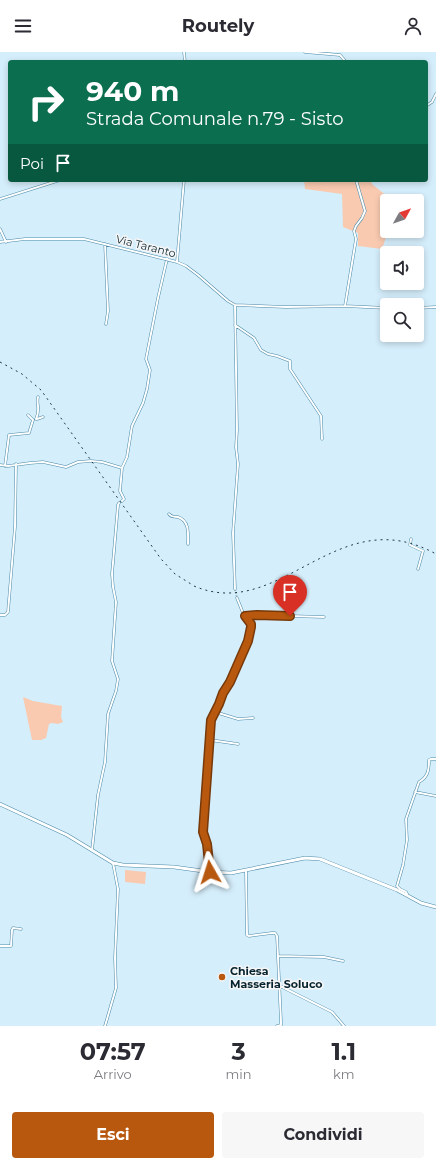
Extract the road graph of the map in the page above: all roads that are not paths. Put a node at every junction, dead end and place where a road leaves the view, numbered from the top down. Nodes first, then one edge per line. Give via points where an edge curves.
1 (305, 52) edge
2 (341, 54) edge
3 (436, 94) edge
4 (428, 105) edge
5 (54, 182) edge
6 (184, 182) edge
7 (357, 182) edge
8 (0, 199) edge
9 (0, 229) edge
10 (0, 242) edge
11 (6, 242) junction
12 (105, 244) junction
13 (167, 259) junction
14 (177, 262) junction
15 (235, 305) junction
16 (345, 306) junction
17 (436, 307) edge
18 (380, 308) edge
19 (424, 308) edge
20 (106, 324) dead end
21 (235, 325) junction
22 (38, 397) dead end
23 (28, 415) dead end
24 (43, 417) dead end
25 (34, 420) junction
26 (322, 439) dead end
27 (16, 464) junction
28 (0, 465) edge
29 (5, 466) junction
30 (122, 468) junction
31 (122, 501) dead end
32 (119, 503) dead end
33 (168, 514) dead end
34 (411, 539) dead end
35 (188, 544) dead end
36 (418, 569) dead end
37 (235, 589) tunnel mouth
38 (238, 598) tunnel mouth
39 (0, 615) edge
40 (245, 616) junction
41 (324, 617) dead end
42 (216, 712) junction
43 (253, 718) dead end
44 (210, 740) junction
45 (238, 744) dead end
46 (436, 759) edge
47 (416, 792) junction
48 (436, 796) edge
49 (0, 804) edge
50 (92, 850) junction
51 (113, 863) junction
52 (246, 871) junction
53 (210, 872) junction
54 (407, 894) junction
55 (436, 907) edge
56 (20, 929) dead end
57 (0, 946) edge
58 (278, 956) junction
59 (343, 960) dead end
60 (280, 986) junction
61 (105, 1026) edge
62 (277, 1026) edge
63 (344, 1026) edge

1 - 2 street
3 - 4 street
5 - 8 street
6 - 14 street
7 - 16 street via 365,211 354,231 356,240
9 - 11 street
10 - 11 street, Via Taranto
11 - 12 street, Via Taranto via 25,239 84,239
12 - 13 street, Via Taranto
12 - 20 street via 108,311
13 - 14 street, Via Taranto
13 - 30 street via 146,359 150,370 147,389 132,426 127,457
14 - 15 street, Via Taranto via 192,270
15 - 16 street
15 - 21 street
16 - 18 street
17 - 19 street
21 - 26 street via 254,338 264,352 290,361 290,368 321,416
21 - 37 street via 238,464 233,533
22 - 25 street via 39,411
23 - 25 street
24 - 25 street
25 - 29 street via 29,433 9,436
27 - 29 street
27 - 30 street via 53,464 66,467 91,460
27 - 39 street via 8,612 5,616
28 - 29 street
30 - 31 street
32 - 50 street via 112,574 116,602 112,661 118,679 108,714
33 - 35 street via 186,524
34 - 36 street via 410,545 423,551
38 - 40 street
40 - 41 street
40 - 42 street via 251,624 248,641
42 - 43 street via 238,719
42 - 44 street via 210,725
44 - 45 street
44 - 53 street via 203,832
46 - 47 street via 430,760 427,775 419,782
47 - 48 street
47 - 54 street via 406,818 407,840 397,886
49 - 50 main road via 67,835
50 - 51 main road
51 - 53 main road
51 - 61 street via 118,889 116,988
52 - 53 main road
52 - 54 main road via 305,858 320,859
52 - 58 street via 247,935 276,933
54 - 55 main road
56 - 57 street via 13,928 11,946
58 - 59 street
58 - 60 street
60 - 62 street via 281,1024
60 - 63 street via 332,1012

